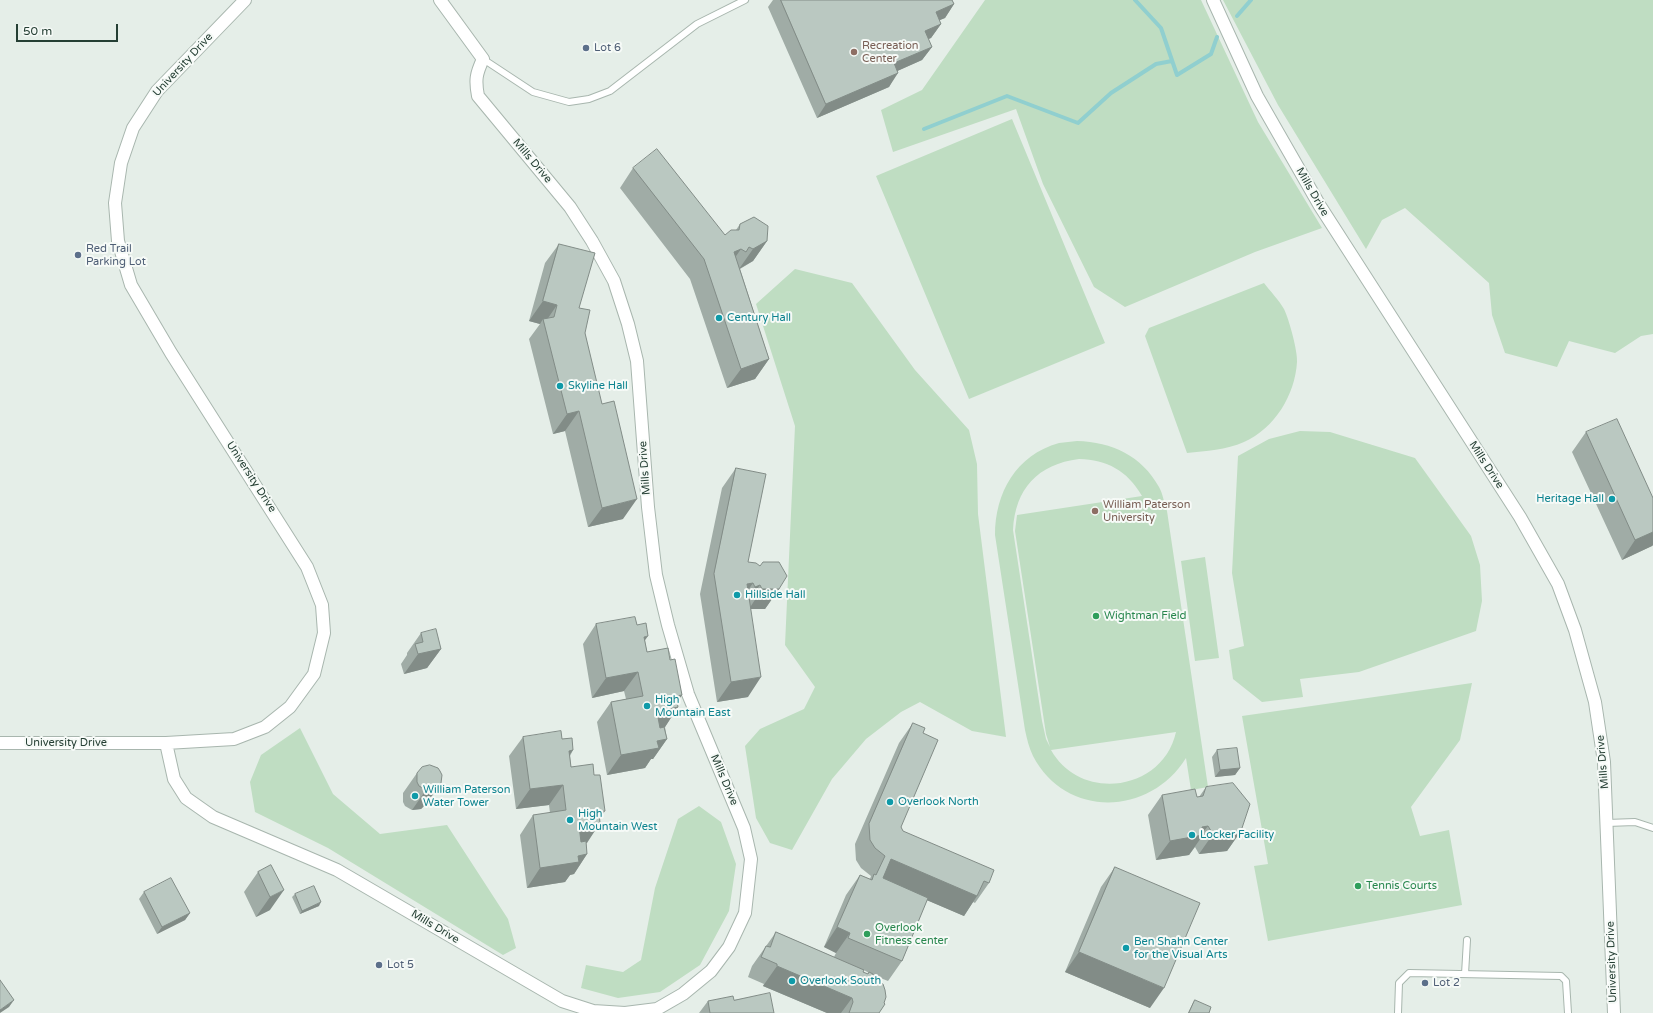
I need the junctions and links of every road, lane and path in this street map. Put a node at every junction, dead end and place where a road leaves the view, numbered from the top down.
1 (245, 0) edge
2 (440, 0) edge
3 (745, 0) edge
4 (1213, 0) edge
5 (483, 59) junction
6 (0, 743) edge
7 (166, 743) junction
8 (1607, 823) junction
9 (1653, 828) edge
10 (1611, 911) joint
11 (1467, 940) dead end
12 (1465, 974) junction
13 (664, 1009) edge
14 (1398, 1013) edge
15 (1568, 1013) edge
16 (1614, 1013) edge

1 - 7 street, University Drive
2 - 5 street
3 - 5 lane
4 - 8 street, Mills Drive
5 - 13 street, Mills Drive
6 - 7 street, University Drive
7 - 13 street, Mills Drive
8 - 9 lane
8 - 10 street, Mills Drive
10 - 16 street, University Drive
11 - 12 lane
12 - 14 lane
12 - 15 lane

